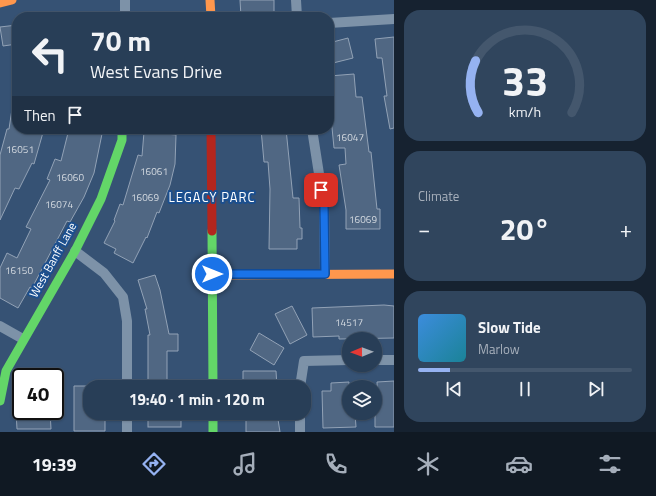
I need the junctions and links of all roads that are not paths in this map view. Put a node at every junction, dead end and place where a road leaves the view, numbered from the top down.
1 (12, 0) edge
2 (125, 0) edge
3 (210, 0) edge
4 (296, 0) edge
5 (0, 3) edge
6 (125, 12) edge
7 (210, 12) edge
8 (297, 12) edge
9 (394, 19) edge
10 (334, 24) edge
11 (122, 134) edge
12 (211, 134) edge
13 (313, 134) edge
14 (75, 251) junction
15 (212, 274) junction
16 (325, 274) junction
17 (394, 274) edge
18 (0, 326) edge
19 (23, 339) junction
20 (342, 360) edge
21 (382, 360) edge
22 (394, 360) edge
23 (127, 380) edge
24 (213, 380) edge
25 (301, 380) edge
26 (0, 401) edge
27 (127, 420) edge
28 (213, 420) edge
29 (300, 420) edge
30 (127, 432) edge
31 (213, 432) edge
32 (300, 432) edge

1 - 5 street
2 - 6 street
3 - 7 street
4 - 8 street
9 - 10 street
11 - 14 street, West Banff Lane
12 - 15 street
13 - 16 street
14 - 19 street, West Banff Lane
14 - 23 street
15 - 16 street
15 - 24 street
16 - 17 street
18 - 19 street
19 - 26 street, West Banff Lane
20 - 25 street
21 - 22 street
27 - 30 street
28 - 31 street
29 - 32 street

